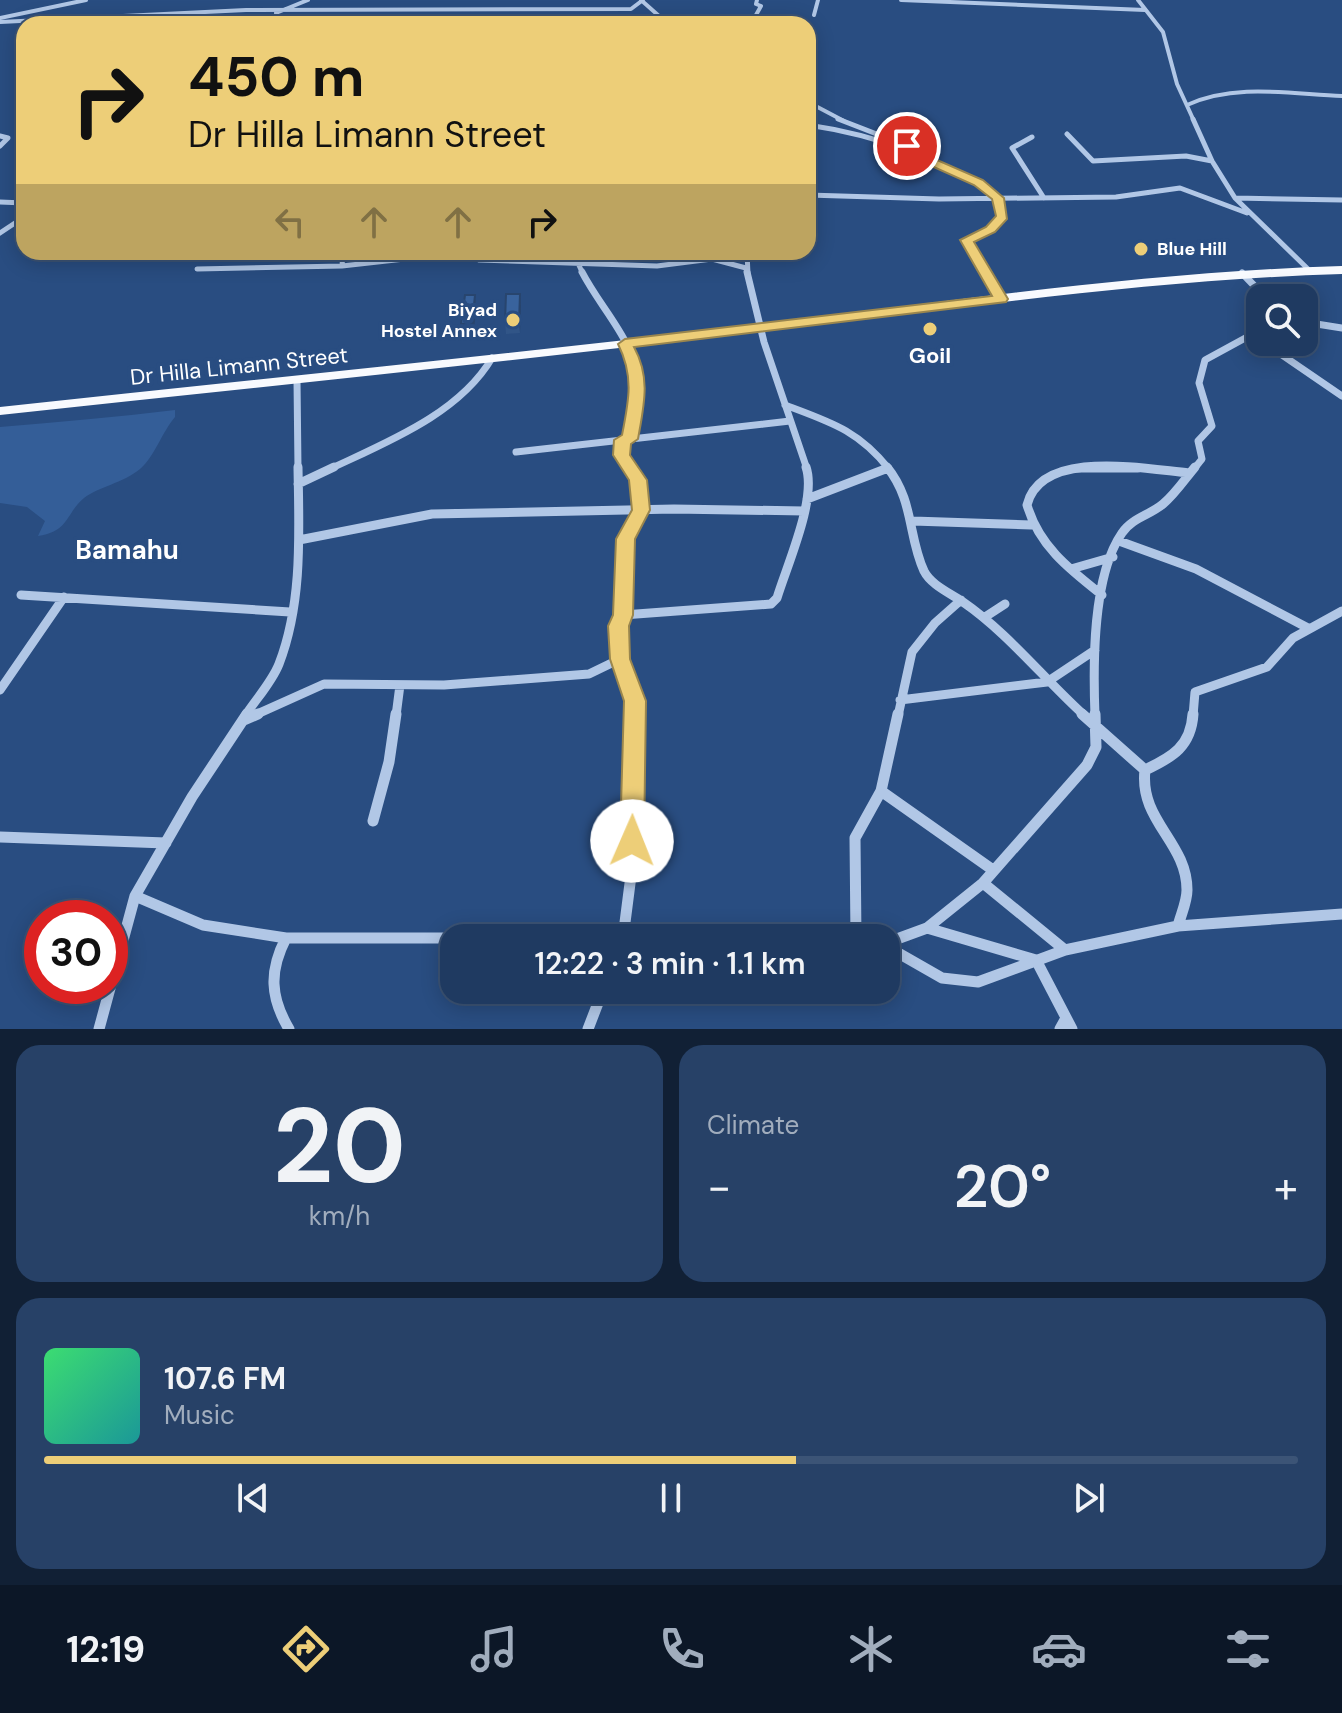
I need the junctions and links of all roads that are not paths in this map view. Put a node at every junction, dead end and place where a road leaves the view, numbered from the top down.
1 (86, 0) edge
2 (308, 0) edge
3 (757, 0) edge
4 (818, 0) edge
5 (901, 0) edge
6 (990, 0) edge
7 (1138, 0) edge
8 (642, 1) edge
9 (1001, 4) junction
10 (631, 9) junction
11 (648, 9) junction
12 (284, 10) junction
13 (1145, 10) junction
14 (814, 15) dead end
15 (17, 16) edge
16 (114, 16) edge
17 (275, 16) edge
18 (657, 16) edge
19 (755, 16) edge
20 (1342, 96) edge
21 (1187, 105) junction
22 (816, 107) edge
23 (816, 126) edge
24 (1067, 134) dead end
25 (0, 136) edge
26 (1032, 137) dead end
27 (0, 146) edge
28 (1212, 161) junction
29 (931, 162) junction
30 (816, 195) edge
31 (998, 198) junction
32 (1044, 198) junction
33 (1235, 198) junction
34 (1342, 200) edge
35 (1247, 213) junction
36 (342, 260) edge
37 (397, 260) edge
38 (479, 260) edge
39 (696, 260) edge
40 (731, 260) edge
41 (746, 260) edge
42 (577, 261) junction
43 (342, 266) junction
44 (746, 268) junction
45 (197, 269) dead end
46 (1309, 270) junction
47 (1342, 270) edge
48 (1242, 273) junction
49 (1253, 284) edge
50 (1001, 299) junction
51 (1318, 324) edge
52 (761, 327) junction
53 (1342, 328) edge
54 (1246, 343) edge
55 (625, 344) junction
56 (1286, 356) edge
57 (492, 358) junction
58 (297, 380) junction
59 (1342, 396) edge
60 (785, 405) junction
61 (0, 411) edge
62 (790, 421) junction
63 (626, 439) junction
64 (516, 452) dead end
65 (888, 468) junction
66 (1189, 473) junction
67 (298, 484) junction
68 (807, 499) junction
69 (641, 510) junction
70 (804, 511) junction
71 (913, 521) junction
72 (1031, 525) junction
73 (299, 540) junction
74 (1119, 541) junction
75 (1113, 557) junction
76 (1071, 569) junction
77 (21, 595) dead end
78 (1102, 595) junction
79 (64, 597) junction
80 (961, 600) junction
81 (1005, 604) dead end
82 (1342, 611) edge
83 (290, 612) junction
84 (623, 615) junction
85 (985, 617) junction
86 (1308, 628) junction
87 (1095, 650) junction
88 (620, 659) junction
89 (1047, 682) junction
90 (400, 685) junction
91 (0, 690) edge
92 (900, 700) junction
93 (244, 720) junction
94 (1095, 725) junction
95 (1145, 770) junction
96 (881, 791) junction
97 (373, 821) dead end
98 (0, 837) edge
99 (166, 843) junction
100 (993, 870) junction
101 (983, 883) junction
102 (135, 896) junction
103 (1342, 914) edge
104 (625, 924) edge
105 (856, 924) edge
106 (1178, 926) junction
107 (927, 928) junction
108 (286, 938) junction
109 (440, 938) edge
110 (900, 939) edge
111 (1065, 950) junction
112 (900, 952) edge
113 (1036, 960) junction
114 (598, 1004) edge
115 (1066, 1025) edge
116 (287, 1028) edge
117 (99, 1029) edge
118 (588, 1029) edge

1 - 15 street
2 - 12 street
3 - 19 street
4 - 14 street
5 - 9 street
6 - 9 street
7 - 13 street
8 - 10 street
8 - 11 street
9 - 13 street
10 - 11 street
10 - 12 street
11 - 18 street
12 - 16 street
12 - 17 street
13 - 21 street
20 - 21 street
21 - 28 street
22 - 29 street
23 - 29 street
24 - 28 street
25 - 27 street
26 - 32 street
28 - 33 street
29 - 31 street
30 - 31 street
31 - 32 street
31 - 50 street
32 - 35 street
33 - 34 street
33 - 35 street
35 - 46 street
36 - 43 street
37 - 43 street
38 - 42 street
39 - 42 street
40 - 44 street
41 - 44 street
42 - 55 street
43 - 45 street
44 - 52 street
46 - 47 highway, Dr Hilla Limann Street
46 - 48 highway, Dr Hilla Limann Street
48 - 49 street
48 - 50 highway, Dr Hilla Limann Street
50 - 52 highway, Dr Hilla Limann Street
51 - 53 street
52 - 55 highway, Dr Hilla Limann Street
52 - 60 street
54 - 66 street
55 - 57 highway, Dr Hilla Limann Street
55 - 63 street
56 - 59 street
57 - 58 highway, Dr Hilla Limann Street
57 - 67 street
58 - 61 highway, Dr Hilla Limann Street
58 - 67 street
60 - 62 street
60 - 65 street
62 - 63 street
62 - 68 street
63 - 64 street
63 - 69 street
65 - 68 street
65 - 71 street
66 - 72 street
66 - 74 street
67 - 73 street
68 - 70 street
69 - 70 street
69 - 73 street
69 - 84 street
70 - 84 street
71 - 72 street
71 - 80 street
72 - 76 street
73 - 83 street
74 - 75 street
74 - 86 street
75 - 76 street
75 - 78 street
76 - 78 street
77 - 79 street
78 - 87 street
79 - 83 street
79 - 91 street
80 - 85 street
80 - 92 street
81 - 85 street
82 - 86 street
83 - 93 street
84 - 88 street
85 - 89 street
86 - 95 street
87 - 89 street
87 - 94 street
88 - 90 street
88 - 104 street
89 - 92 street
89 - 94 street
90 - 93 street
90 - 97 street
92 - 96 street
93 - 99 street
94 - 95 street
94 - 100 street
95 - 106 street
96 - 100 street
96 - 105 street
98 - 99 street
99 - 102 street
100 - 101 street
101 - 107 street
101 - 111 street
102 - 108 street
102 - 117 street
103 - 106 street
106 - 111 street
107 - 110 street
107 - 113 street
108 - 109 street
108 - 116 street
111 - 113 street
112 - 113 street
113 - 115 street
114 - 118 street

